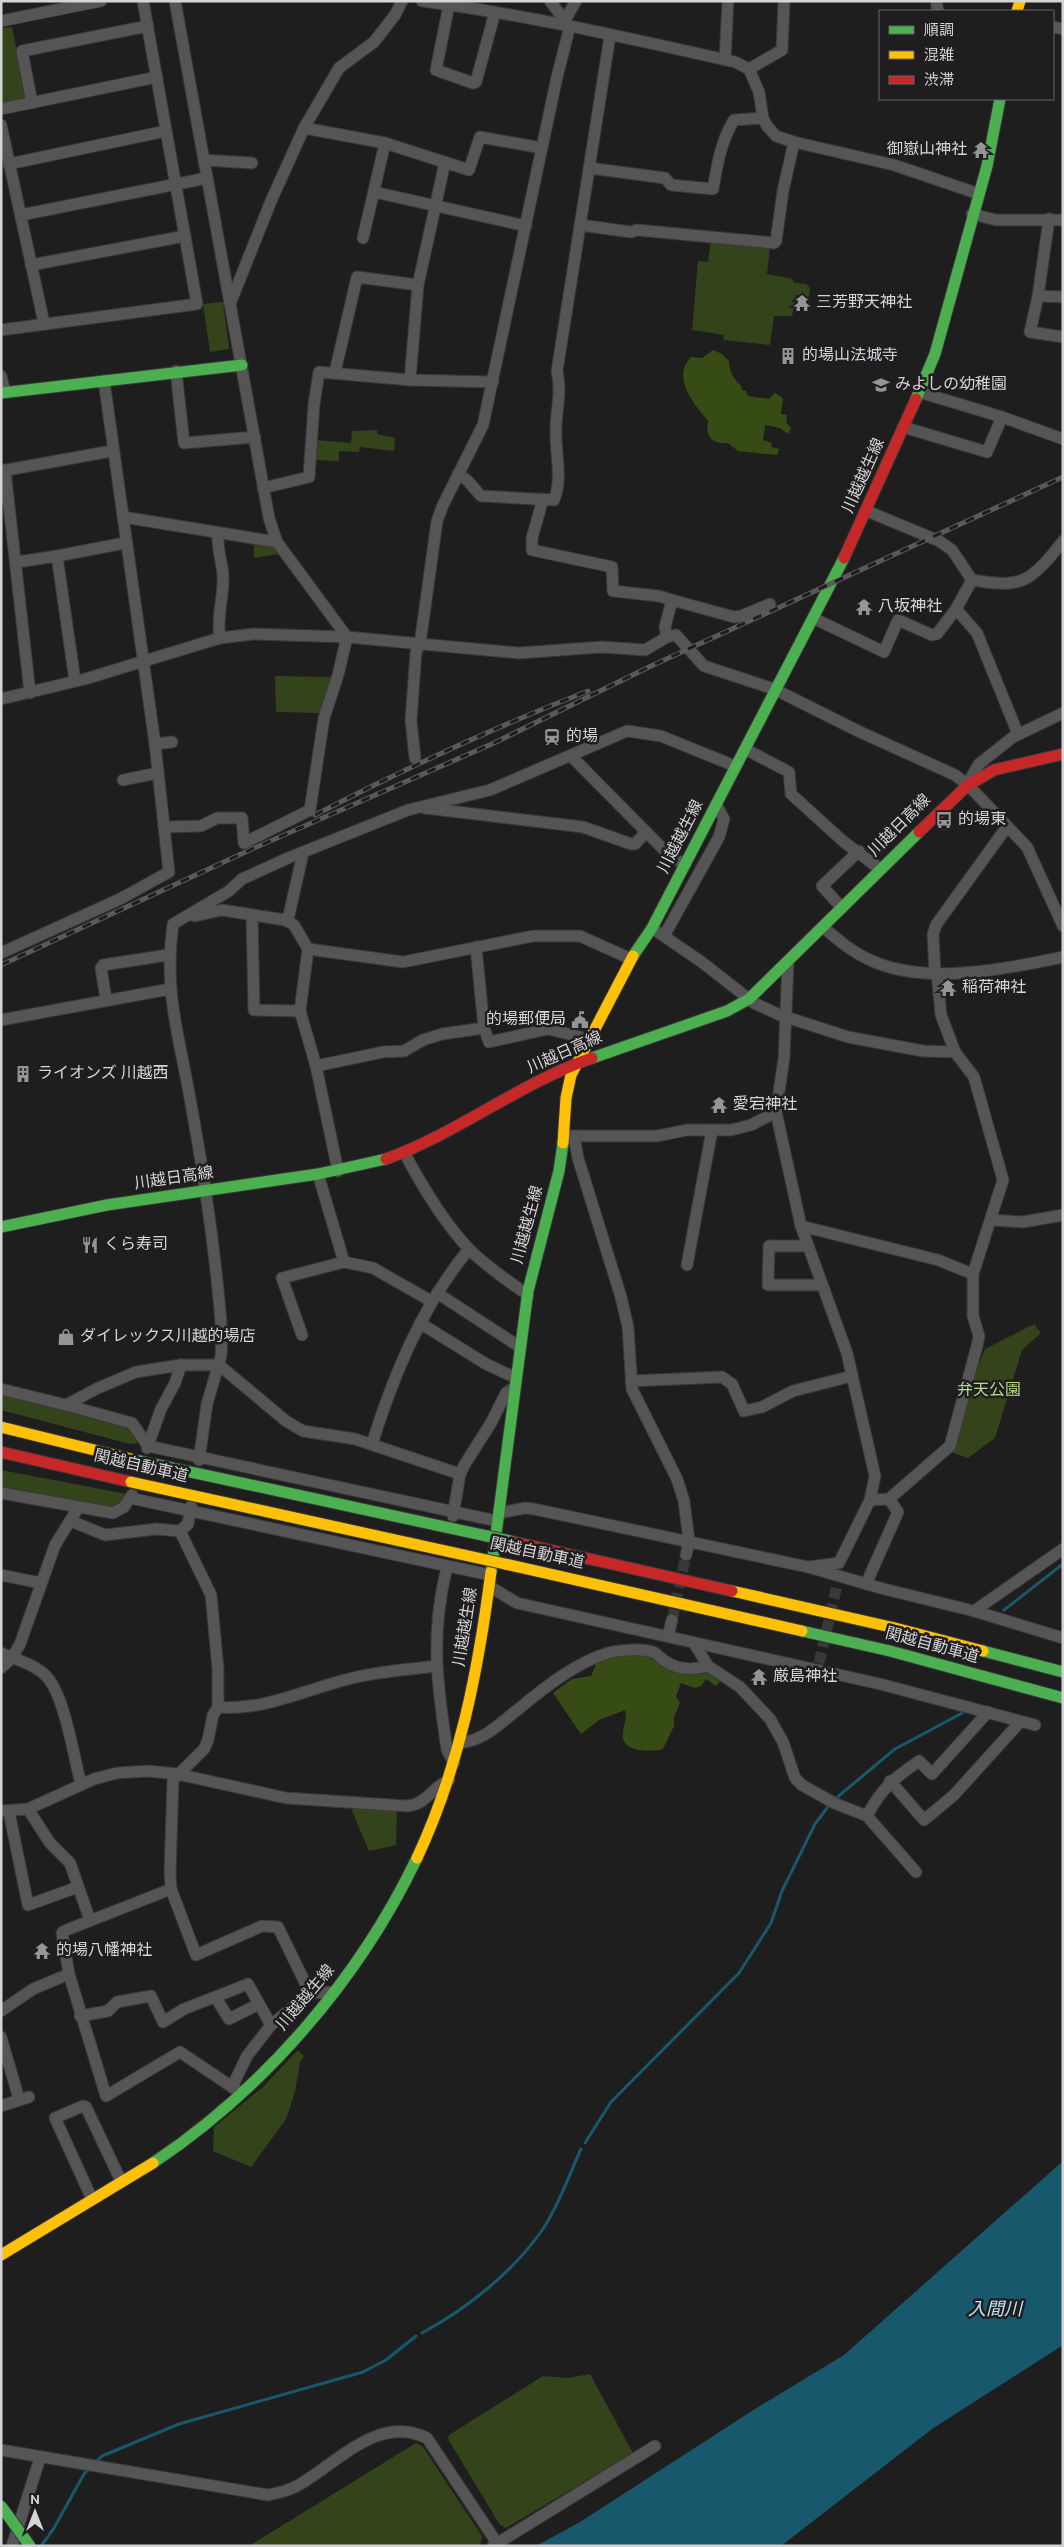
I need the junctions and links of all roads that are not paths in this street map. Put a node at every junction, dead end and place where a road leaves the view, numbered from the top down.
1 (101, 1) edge
2 (143, 1) edge
3 (175, 1) edge
4 (402, 1) edge
5 (422, 1) edge
6 (550, 1) edge
7 (576, 1) edge
8 (728, 1) edge
9 (784, 1) edge
10 (449, 5) junction
11 (495, 12) junction
12 (1, 21) edge
13 (568, 24) junction
14 (148, 26) junction
15 (610, 36) junction
16 (725, 60) junction
17 (749, 69) junction
18 (157, 76) junction
19 (1000, 100) edge
20 (32, 103) junction
21 (1, 110) edge
22 (763, 118) junction
23 (1, 125) edge
24 (304, 128) junction
25 (166, 131) junction
26 (794, 142) junction
27 (385, 143) junction
28 (542, 148) junction
29 (204, 160) junction
30 (444, 162) junction
31 (252, 163) dead end
32 (10, 164) junction
33 (589, 168) junction
34 (207, 178) junction
35 (176, 184) junction
36 (374, 192) junction
37 (979, 194) junction
38 (434, 206) junction
39 (972, 214) junction
40 (20, 215) junction
41 (1049, 219) junction
42 (1063, 220) edge
43 (580, 225) junction
44 (526, 226) junction
45 (185, 236) junction
46 (363, 238) dead end
47 (31, 265) junction
48 (418, 285) junction
49 (1038, 296) junction
50 (1063, 297) edge
51 (229, 306) junction
52 (44, 323) junction
53 (1, 330) edge
54 (1063, 337) edge
55 (242, 366) junction
56 (176, 372) junction
57 (335, 372) junction
58 (1, 376) edge
59 (410, 380) junction
60 (104, 381) junction
61 (494, 382) junction
62 (919, 392) junction
63 (3, 393) edge
64 (1002, 416) junction
65 (903, 427) junction
66 (255, 437) junction
67 (1063, 439) edge
68 (112, 451) junction
69 (3, 470) edge
70 (458, 474) junction
71 (263, 488) junction
72 (542, 499) junction
73 (867, 511) junction
74 (122, 517) junction
75 (218, 534) junction
76 (1063, 541) edge
77 (277, 542) junction
78 (125, 544) junction
79 (57, 556) junction
80 (17, 562) junction
81 (972, 580) junction
82 (672, 600) junction
83 (770, 604) dead end
84 (956, 609) junction
85 (813, 618) junction
86 (347, 637) junction
87 (667, 637) junction
88 (220, 638) junction
89 (420, 644) junction
90 (143, 661) junction
91 (74, 681) junction
92 (774, 689) junction
93 (30, 693) junction
94 (1, 699) edge
95 (1063, 713) edge
96 (1018, 734) junction
97 (172, 742) dead end
98 (155, 744) junction
99 (745, 749) junction
100 (1063, 754) edge
101 (571, 756) junction
102 (416, 758) dead end
103 (735, 766) junction
104 (158, 773) junction
105 (123, 780) dead end
106 (968, 785) junction
107 (716, 804) junction
108 (421, 807) junction
109 (164, 827) junction
110 (1006, 828) junction
111 (646, 832) junction
112 (859, 851) junction
113 (303, 853) junction
114 (685, 865) junction
115 (880, 869) junction
116 (842, 908) junction
117 (188, 915) junction
118 (252, 915) junction
119 (285, 920) junction
120 (1063, 926) edge
121 (823, 927) junction
122 (652, 928) junction
123 (664, 936) junction
124 (476, 947) junction
125 (308, 949) junction
126 (1, 953) edge
127 (168, 955) junction
128 (1063, 957) edge
129 (631, 959) junction
130 (788, 963) junction
131 (936, 973) junction
132 (170, 989) junction
133 (106, 999) junction
134 (749, 999) junction
135 (300, 1011) junction
136 (786, 1018) junction
137 (1, 1020) edge
138 (484, 1028) junction
139 (589, 1039) junction
140 (955, 1052) junction
141 (577, 1063) junction
142 (316, 1066) junction
143 (776, 1112) junction
144 (712, 1130) junction
145 (569, 1136) junction
146 (405, 1154) junction
147 (338, 1171) junction
148 (318, 1174) junction
149 (206, 1191) junction
150 (1063, 1215) edge
151 (992, 1220) junction
152 (800, 1226) junction
153 (1, 1227) edge
154 (808, 1246) junction
155 (470, 1250) junction
156 (344, 1262) junction
157 (686, 1265) dead end
158 (973, 1274) junction
159 (822, 1285) junction
160 (528, 1295) junction
161 (434, 1297) junction
162 (420, 1323) junction
163 (302, 1335) dead end
164 (520, 1347) junction
165 (181, 1365) junction
166 (219, 1365) junction
167 (852, 1376) junction
168 (631, 1381) junction
169 (515, 1383) junction
170 (1, 1389) edge
171 (66, 1405) junction
172 (1, 1427) edge
173 (372, 1444) junction
174 (147, 1447) junction
175 (1, 1452) edge
176 (199, 1458) junction
177 (1, 1462) edge
178 (460, 1474) junction
179 (131, 1482) junction
180 (1, 1492) edge
181 (889, 1499) junction
182 (870, 1500) junction
183 (78, 1508) junction
184 (191, 1509) junction
185 (453, 1515) junction
186 (498, 1517) junction
187 (72, 1521) junction
188 (180, 1531) junction
189 (689, 1541) junction
190 (1063, 1549) edge
191 (686, 1555) tunnel mouth
192 (444, 1565) junction
193 (808, 1567) junction
194 (1, 1575) edge
195 (490, 1580) junction
196 (41, 1583) junction
197 (866, 1584) junction
198 (974, 1610) junction
199 (672, 1620) tunnel mouth
200 (668, 1636) junction
201 (1063, 1638) edge
202 (694, 1643) junction
203 (6, 1655) edge
204 (436, 1666) junction
205 (708, 1666) junction
206 (1, 1668) edge
207 (1063, 1672) edge
208 (1058, 1696) edge
209 (218, 1707) junction
210 (988, 1712) junction
211 (1020, 1722) junction
212 (1036, 1725) dead end
213 (460, 1743) junction
214 (454, 1764) junction
215 (177, 1774) junction
216 (449, 1780) junction
217 (890, 1781) junction
218 (81, 1784) junction
219 (28, 1809) junction
220 (5, 1812) edge
221 (867, 1816) junction
222 (916, 1872) dead end
223 (78, 1887) junction
224 (172, 1889) junction
225 (90, 1920) junction
226 (69, 1974) junction
227 (334, 1992) junction
228 (310, 1993) junction
229 (216, 1998) junction
230 (259, 2004) junction
231 (1, 2011) edge
232 (80, 2016) junction
233 (271, 2025) junction
234 (1, 2037) edge
235 (236, 2090) junction
236 (1, 2106) edge
237 (122, 2181) junction
238 (92, 2199) junction
239 (1, 2255) edge
240 (655, 2446) dead end
241 (1, 2450) edge
242 (40, 2458) junction
243 (1, 2506) edge
244 (495, 2545) edge
245 (12, 2546) edge
246 (30, 2546) edge

1 - 12 street
2 - 14 street
3 - 29 street
4 - 24 street
5 - 10 street
6 - 13 street
7 - 13 street
8 - 16 street
9 - 17 street
10 - 11 street
10 - 11 street
11 - 13 street
13 - 15 street
13 - 28 street
14 - 18 street
14 - 20 street
15 - 16 street
15 - 33 street
16 - 17 street
17 - 22 street
18 - 20 street
18 - 25 street
19 - 37 main road, 川越越生線
20 - 21 street
22 - 26 street
22 - 33 street
23 - 32 street
24 - 27 street
24 - 51 street
25 - 32 street
25 - 35 street
26 - 37 street
26 - 43 street
27 - 30 street
27 - 36 street
28 - 30 street
28 - 44 street
29 - 31 street
29 - 34 street
30 - 38 street
32 - 40 street
33 - 43 street
34 - 35 street
34 - 51 street
35 - 40 street
35 - 45 street
36 - 38 street
36 - 46 street
37 - 39 main road, 川越越生線
38 - 44 street
38 - 48 street
39 - 41 street
39 - 62 main road, 川越越生線
40 - 47 street
41 - 42 street
41 - 49 street
43 - 72 street
44 - 61 street
45 - 47 street
45 - 52 street
47 - 52 street
48 - 57 street
48 - 59 street
49 - 50 street
49 - 54 street
51 - 55 street
52 - 53 street
55 - 56 main road
55 - 66 street
56 - 60 main road
56 - 66 street
57 - 59 street
57 - 71 street
58 - 63 street
59 - 61 street
60 - 63 main road
60 - 68 street
61 - 70 street
62 - 64 street
62 - 65 main road, 川越越生線
64 - 65 street
64 - 67 street
65 - 73 main road, 川越越生線
66 - 71 street
68 - 69 street
68 - 74 street
69 - 80 street
70 - 72 street
70 - 89 street
71 - 77 street
72 - 82 street
73 - 81 street
73 - 85 main road, 川越越生線
74 - 75 street
74 - 78 street
75 - 77 street
75 - 88 street
76 - 81 street
77 - 86 street
78 - 79 street
78 - 90 street
79 - 80 street
79 - 91 street
80 - 93 street
81 - 84 street
82 - 83 street
82 - 87 street
84 - 85 street
84 - 96 street
85 - 92 main road, 川越越生線
86 - 88 street
86 - 89 street
86 - 109 street
87 - 89 street
87 - 92 street
88 - 90 street
89 - 102 street
90 - 91 street
90 - 98 street
91 - 93 street
92 - 99 main road, 川越越生線
92 - 106 street
93 - 94 street
95 - 96 street
96 - 106 street
97 - 98 street
98 - 104 street
99 - 103 main road, 川越越生線
99 - 112 street
100 - 106 main road, 川越日高線
101 - 103 street
101 - 108 street
101 - 111 street
103 - 107 main road, 川越越生線
104 - 105 street
104 - 109 street
106 - 110 street
106 - 115 main road, 川越日高線
107 - 114 main road, 川越越生線
107 - 123 street
108 - 111 street
108 - 113 street
109 - 126 street
110 - 120 street
110 - 131 street
111 - 114 street
112 - 115 street
112 - 116 street
113 - 117 street
113 - 119 street
114 - 122 main road, 川越越生線
115 - 116 main road, 川越日高線
116 - 121 main road, 川越日高線
117 - 118 street
117 - 127 street
118 - 119 street
118 - 135 street
119 - 125 street
121 - 130 main road, 川越日高線
121 - 131 street
122 - 123 street
122 - 129 main road, 川越越生線
123 - 134 street
124 - 125 street
124 - 129 street
124 - 138 street
125 - 135 street
127 - 132 street
127 - 133 street
128 - 131 street
129 - 139 main road, 川越越生線
130 - 134 main road, 川越日高線
130 - 136 street
131 - 140 street
132 - 133 street
132 - 149 street
133 - 137 street
134 - 136 street
134 - 141 main road, 川越日高線
135 - 142 street
136 - 140 street
136 - 143 street
138 - 139 street
138 - 142 street
139 - 141 main road, 川越越生線
140 - 151 street
141 - 145 main road, 川越越生線
141 - 146 main road, 川越日高線
142 - 147 street
143 - 144 street
143 - 152 street
144 - 145 street
144 - 157 street
145 - 160 main road, 川越越生線
145 - 168 street
146 - 147 main road, 川越日高線
146 - 155 street
147 - 148 main road, 川越日高線
148 - 149 main road, 川越日高線
148 - 156 street
149 - 153 main road, 川越日高線
149 - 166 street
150 - 151 street
151 - 158 street
152 - 154 street
152 - 158 street
154 - 159 street
154 - 159 street
155 - 160 street
155 - 161 street
156 - 161 street
156 - 163 street
158 - 181 street
159 - 167 street
160 - 164 main road, 川越越生線
161 - 162 street
161 - 164 street
162 - 169 street
162 - 173 street
164 - 169 main road, 川越越生線
165 - 166 street
165 - 171 street
165 - 174 street
166 - 173 street
166 - 176 street
167 - 168 street
167 - 182 street
168 - 189 street
169 - 178 street
169 - 186 main road, 川越越生線
170 - 171 street
171 - 174 street
172 - 207 main road, 関越自動車道, bridge
173 - 178 street
174 - 176 street
175 - 179 main road, 関越自動車道
176 - 185 street
177 - 179 main road
178 - 185 street
179 - 208 main road, 関越自動車道, bridge
180 - 183 street
181 - 182 street
181 - 197 street
182 - 193 street
183 - 184 street
183 - 187 street
184 - 188 street
184 - 192 street
185 - 186 street
186 - 189 street
186 - 195 main road, 川越越生線
187 - 188 street
187 - 196 street
188 - 209 street
189 - 191 street
189 - 193 street
190 - 198 street
192 - 195 street
192 - 204 street
193 - 197 street
194 - 196 street
195 - 200 street
195 - 213 main road, 川越越生線
196 - 203 street
197 - 198 street
198 - 201 street
199 - 200 street
200 - 202 street
202 - 205 street
202 - 210 street
203 - 206 street
203 - 218 street
204 - 209 street
204 - 214 street
205 - 213 street
205 - 221 street
209 - 215 street
210 - 211 street
210 - 217 street
211 - 212 street
211 - 217 street
213 - 214 main road, 川越越生線
214 - 216 main road, 川越越生線
215 - 216 street
215 - 218 street
215 - 224 street
216 - 227 main road, 川越越生線
217 - 221 street
218 - 219 street
219 - 220 street
219 - 223 street
220 - 223 street
221 - 222 street
223 - 225 street
224 - 225 street
224 - 228 street
225 - 226 street
226 - 231 street
226 - 232 street
227 - 228 street
227 - 235 main road, 川越越生線
228 - 233 street
229 - 230 street
229 - 230 street
229 - 232 street
230 - 233 street
232 - 235 street
233 - 235 street
234 - 236 street
235 - 237 main road, 川越越生線
237 - 238 main road, 川越越生線
237 - 238 street
238 - 239 main road, 川越越生線
240 - 244 street
241 - 242 street
242 - 244 street
242 - 245 street
243 - 246 main road, bridge

